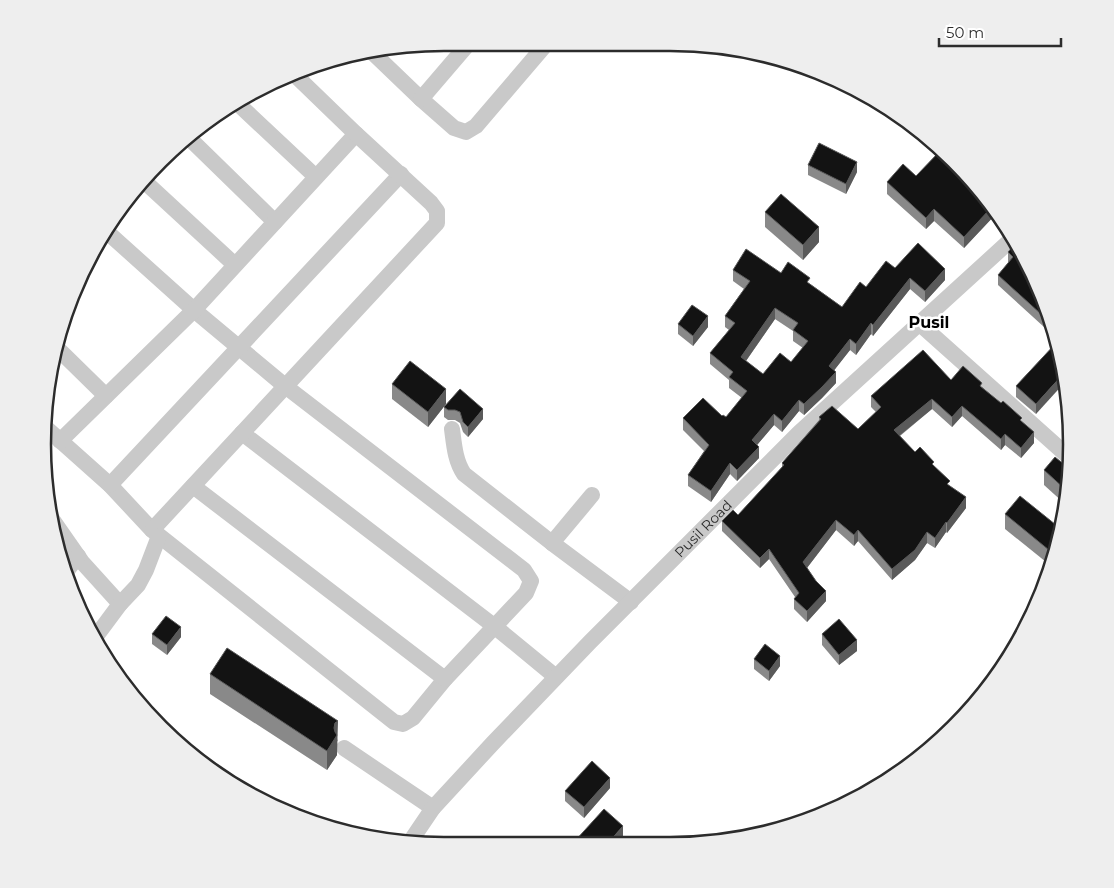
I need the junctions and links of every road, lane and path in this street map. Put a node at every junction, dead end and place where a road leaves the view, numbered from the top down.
1 (462, 51) edge
2 (540, 51) edge
3 (382, 57) edge
4 (299, 79) edge
5 (421, 99) junction
6 (242, 108) edge
7 (356, 134) junction
8 (193, 142) edge
9 (400, 174) junction
10 (316, 177) junction
11 (149, 185) edge
12 (275, 222) junction
13 (111, 236) edge
14 (1008, 244) edge
15 (235, 265) junction
16 (194, 310) junction
17 (920, 324) junction
18 (239, 347) junction
19 (62, 353) edge
20 (285, 386) junction
21 (106, 396) junction
22 (452, 429) dead end
23 (242, 432) junction
24 (51, 434) edge
25 (60, 442) junction
26 (1063, 451) edge
27 (110, 485) junction
28 (193, 486) junction
29 (592, 495) dead end
30 (62, 533) edge
31 (156, 533) junction
32 (552, 543) junction
33 (78, 556) junction
34 (71, 566) edge
35 (631, 602) junction
36 (120, 604) junction
37 (494, 626) junction
38 (99, 632) edge
39 (556, 677) junction
40 (445, 679) junction
41 (344, 748) dead end
42 (433, 808) junction
43 (414, 836) edge

1 - 5 street
2 - 5 street
3 - 5 street
4 - 7 street
6 - 10 street
7 - 9 street
7 - 10 street
8 - 12 street
9 - 18 street
9 - 20 street
10 - 12 street
11 - 15 street
12 - 15 street
13 - 16 street
14 - 17 street, Pusil Road
15 - 16 street
16 - 18 street
16 - 21 street
17 - 26 street
17 - 35 street, Pusil Road
18 - 20 street
18 - 27 street
19 - 21 street
20 - 23 street
20 - 37 street
21 - 25 street
22 - 32 street
23 - 28 street
23 - 37 street
24 - 25 street
25 - 27 street
27 - 31 street
28 - 31 street
28 - 40 street
29 - 32 street
30 - 33 street
31 - 36 street
31 - 40 street
32 - 35 street
33 - 34 street
33 - 36 street
35 - 39 street, Pusil Road
36 - 38 street
37 - 39 street
37 - 40 street
39 - 42 street, Pusil Road
41 - 42 street
42 - 43 street, Pusil Road

